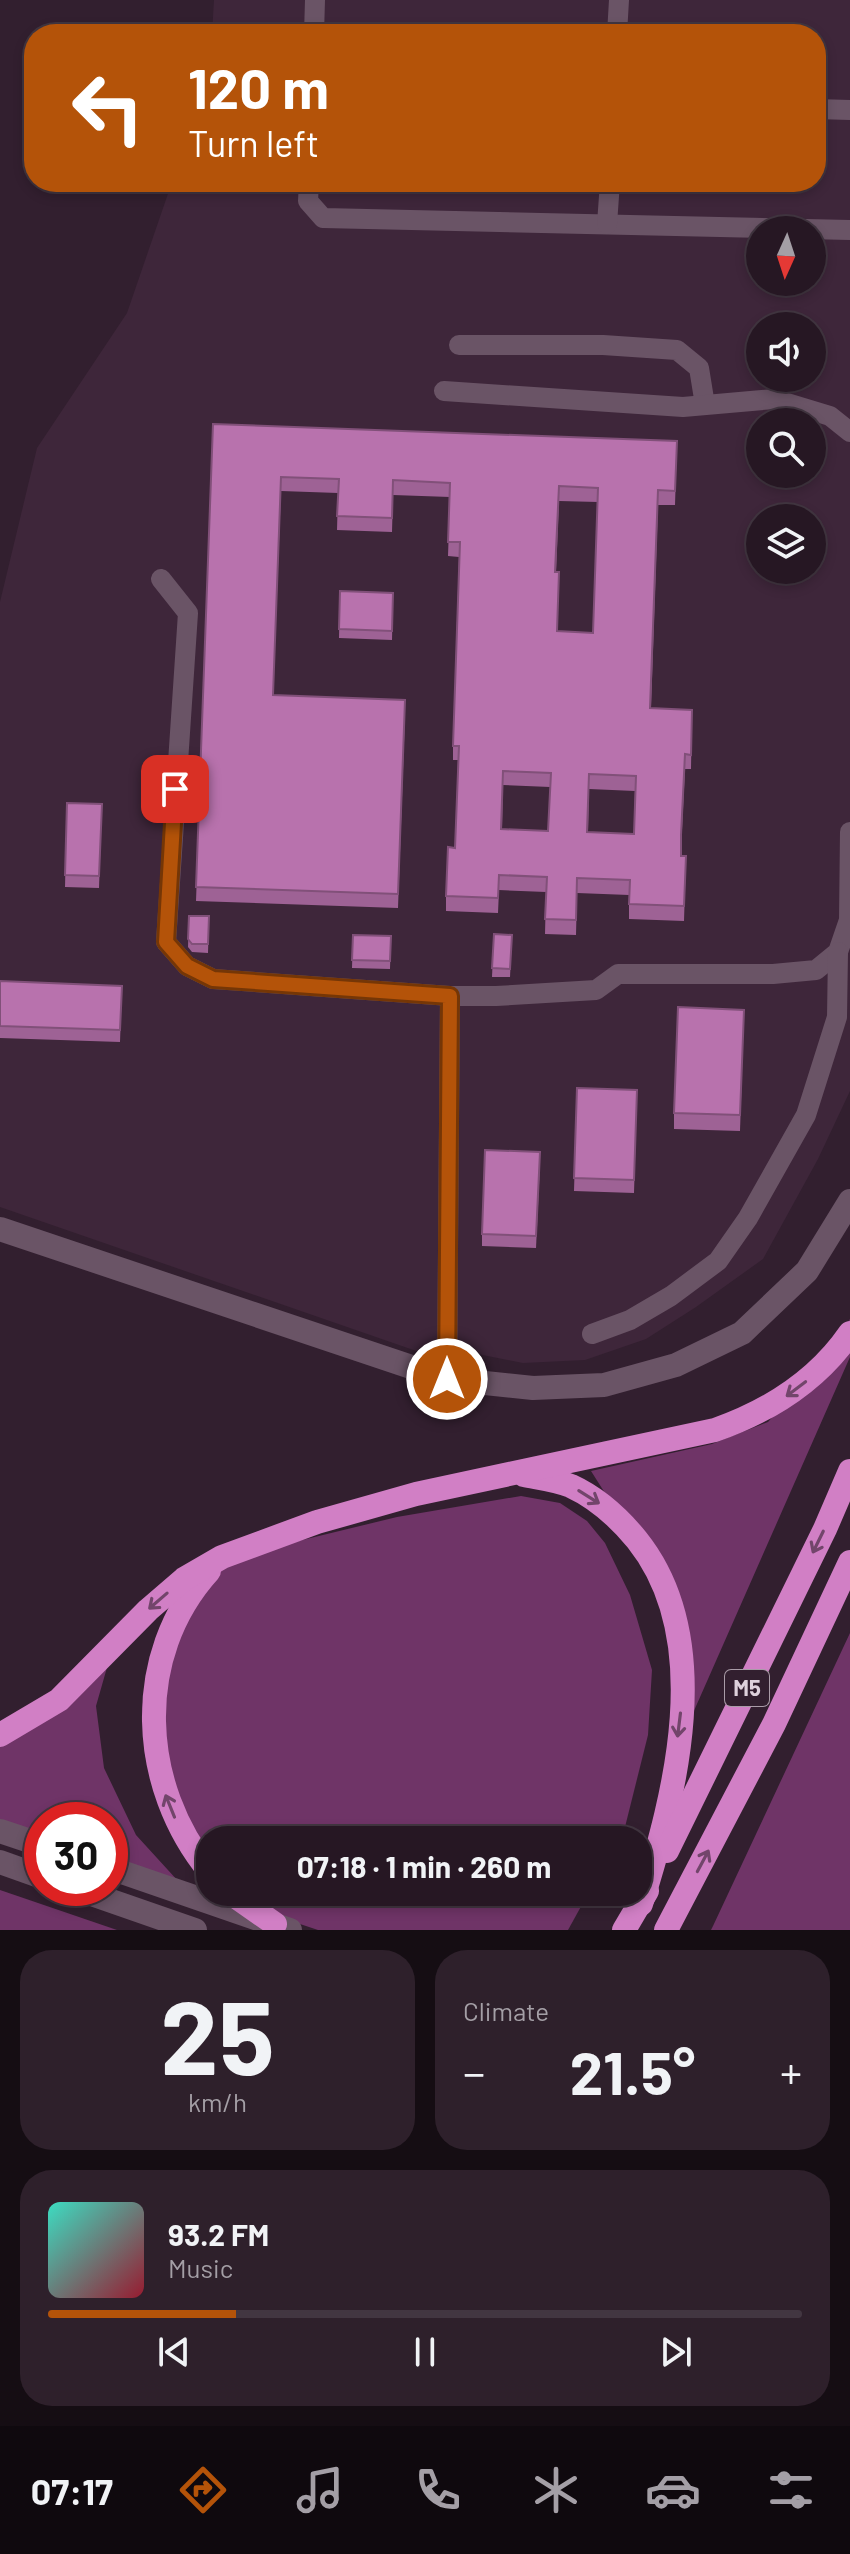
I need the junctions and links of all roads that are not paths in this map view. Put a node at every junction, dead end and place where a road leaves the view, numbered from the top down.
1 (315, 0) edge
2 (619, 0) edge
3 (314, 24) edge
4 (618, 24) edge
5 (826, 109) edge
6 (850, 110) edge
7 (308, 192) edge
8 (609, 192) edge
9 (607, 224) junction
10 (850, 230) edge
11 (459, 345) dead end
12 (444, 391) dead end
13 (705, 405) junction
14 (850, 432) edge
15 (161, 579) dead end
16 (850, 832) edge
17 (838, 952) junction
18 (450, 996) junction
19 (850, 1201) edge
20 (0, 1229) edge
21 (850, 1333) edge
22 (592, 1334) dead end
23 (447, 1379) junction
24 (850, 1471) edge
25 (516, 1473) junction
26 (222, 1557) junction
27 (850, 1562) edge
28 (0, 1735) edge
29 (0, 1831) edge
30 (24, 1839) edge
31 (196, 1852) edge
32 (0, 1862) edge
33 (652, 1865) edge
34 (24, 1871) edge
35 (128, 1874) edge
36 (652, 1882) edge
37 (126, 1906) edge
38 (250, 1906) edge
39 (640, 1906) edge
40 (282, 1927) edge
41 (195, 1930) edge
42 (624, 1930) edge
43 (666, 1930) edge

1 - 3 street
2 - 4 street
5 - 6 street
7 - 9 street
8 - 9 street
9 - 10 street
11 - 13 street
12 - 13 street
13 - 14 street
15 - 18 street
16 - 17 street
17 - 18 street
17 - 22 street
18 - 23 street
19 - 23 street
20 - 23 street
21 -> 25 highway
24 -> 36 highway, M5
25 - 26 highway
25 -> 33 highway
26 -> 28 highway
31 -> 26 highway
43 -> 27 highway, M5
29 - 30 street
32 - 34 street
35 - 40 street
37 - 41 street
38 - 40 highway
39 - 42 highway, M5

